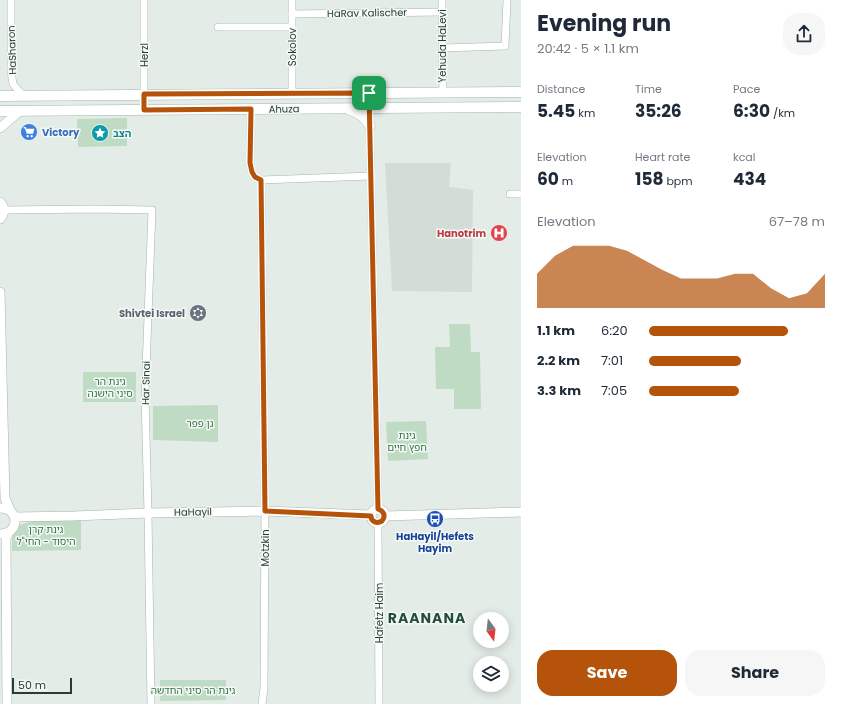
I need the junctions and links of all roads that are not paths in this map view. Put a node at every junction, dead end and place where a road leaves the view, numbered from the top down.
1 (11, 0) edge
2 (144, 0) edge
3 (292, 0) edge
4 (442, 0) edge
5 (507, 0) edge
6 (442, 12) junction
7 (292, 14) junction
8 (218, 27) dead end
9 (292, 27) junction
10 (442, 48) junction
11 (443, 92) junction
12 (521, 92) edge
13 (292, 93) junction
14 (369, 93) junction
15 (144, 94) junction
16 (0, 96) edge
17 (24, 96) junction
18 (521, 107) edge
19 (342, 108) junction
20 (370, 108) junction
21 (251, 109) junction
22 (144, 110) junction
23 (0, 111) edge
24 (20, 111) junction
25 (370, 126) junction
26 (0, 128) edge
27 (371, 176) junction
28 (261, 180) junction
29 (510, 194) dead end
30 (521, 194) edge
31 (2, 206) edge
32 (0, 219) edge
33 (0, 292) edge
34 (1, 350) edge
35 (0, 508) edge
36 (265, 511) junction
37 (375, 512) junction
38 (521, 512) edge
39 (148, 513) junction
40 (12, 514) junction
41 (381, 520) junction
42 (4, 533) edge
43 (7, 704) edge
44 (151, 704) edge
45 (262, 704) edge
46 (379, 704) edge

1 - 17 street, HaSharon
2 - 15 street, Herzl
3 - 7 street, Sokolov
4 - 6 street, Yehuda HaLevi
5 - 10 street
6 - 7 street, HaRav Kalischer
6 - 10 street, Yehuda HaLevi
7 - 9 street, Sokolov
8 - 9 street
9 - 13 street, Sokolov
10 - 11 street, Yehuda HaLevi
11 - 12 main road, Ahuza
11 - 14 main road, Ahuza
13 - 14 main road, Ahuza
13 - 15 main road, Ahuza
14 - 20 street
15 - 17 main road, Ahuza
15 - 22 street, Herzl
16 - 17 main road, Ahuza
18 - 20 main road, Ahuza
19 - 20 main road, Ahuza
19 - 21 main road, Ahuza
19 - 25 main road
20 - 25 street
21 - 22 main road, Ahuza
21 - 28 street
22 - 24 main road, Ahuza
23 - 24 main road, Ahuza
24 - 26 street
25 - 27 street
27 - 28 street
27 - 37 street
28 - 36 street, Motzkin
29 - 30 street
31 - 32 street
31 - 39 street, Har Sinai
33 - 34 street
34 - 40 street
35 - 40 street, HaHayil
36 - 37 street, HaHayil
36 - 39 street, HaHayil
36 - 45 street, Motzkin
37 - 41 street
38 - 41 street
39 - 40 street, HaHayil
39 - 44 street, Har Sinai
40 - 42 street
41 - 46 street, Hafetz Haim
42 - 43 street

